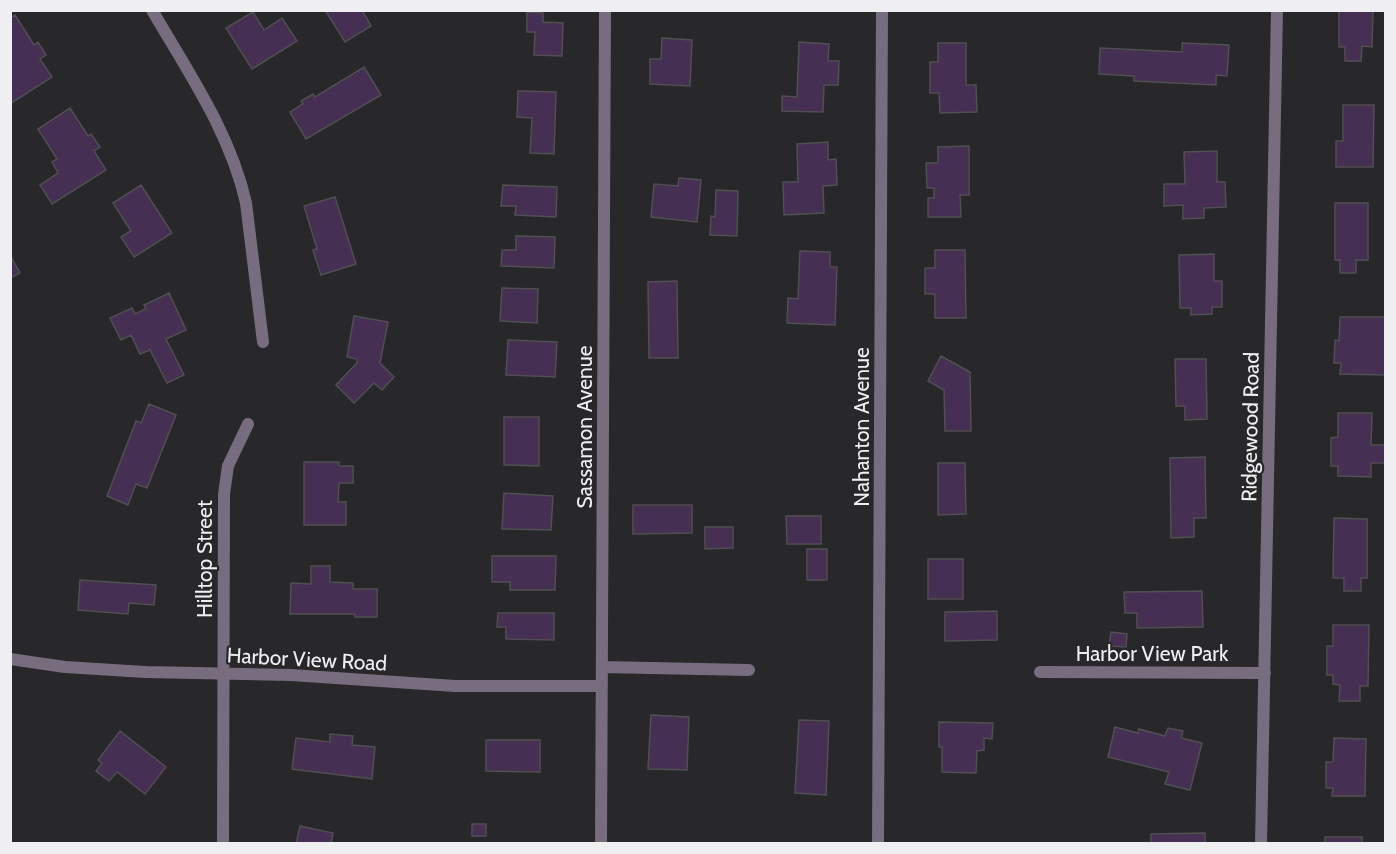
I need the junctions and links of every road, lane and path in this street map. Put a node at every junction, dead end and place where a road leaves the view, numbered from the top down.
1 (152, 10) edge
2 (605, 10) edge
3 (882, 10) edge
4 (1277, 10) edge
5 (263, 342) dead end
6 (248, 424) dead end
7 (10, 659) edge
8 (602, 667) junction
9 (749, 670) dead end
10 (1040, 672) dead end
11 (1264, 673) junction
12 (223, 674) junction
13 (602, 686) junction
14 (223, 843) edge
15 (601, 843) edge
16 (878, 843) edge
17 (1261, 843) edge

1 - 5 street
2 - 8 street, Sassamon Avenue
3 - 16 street, Nahanton Avenue
4 - 11 street, Ridgewood Road
6 - 12 street, Hilltop Street
7 - 12 street, Harbor View Road
8 - 9 street
8 - 13 street, Sassamon Avenue
10 - 11 street, Harbor View Park
11 - 17 street, Ridgewood Road
12 - 13 street, Harbor View Road
12 - 14 street, Hilltop Street
13 - 15 street, Sassamon Avenue

